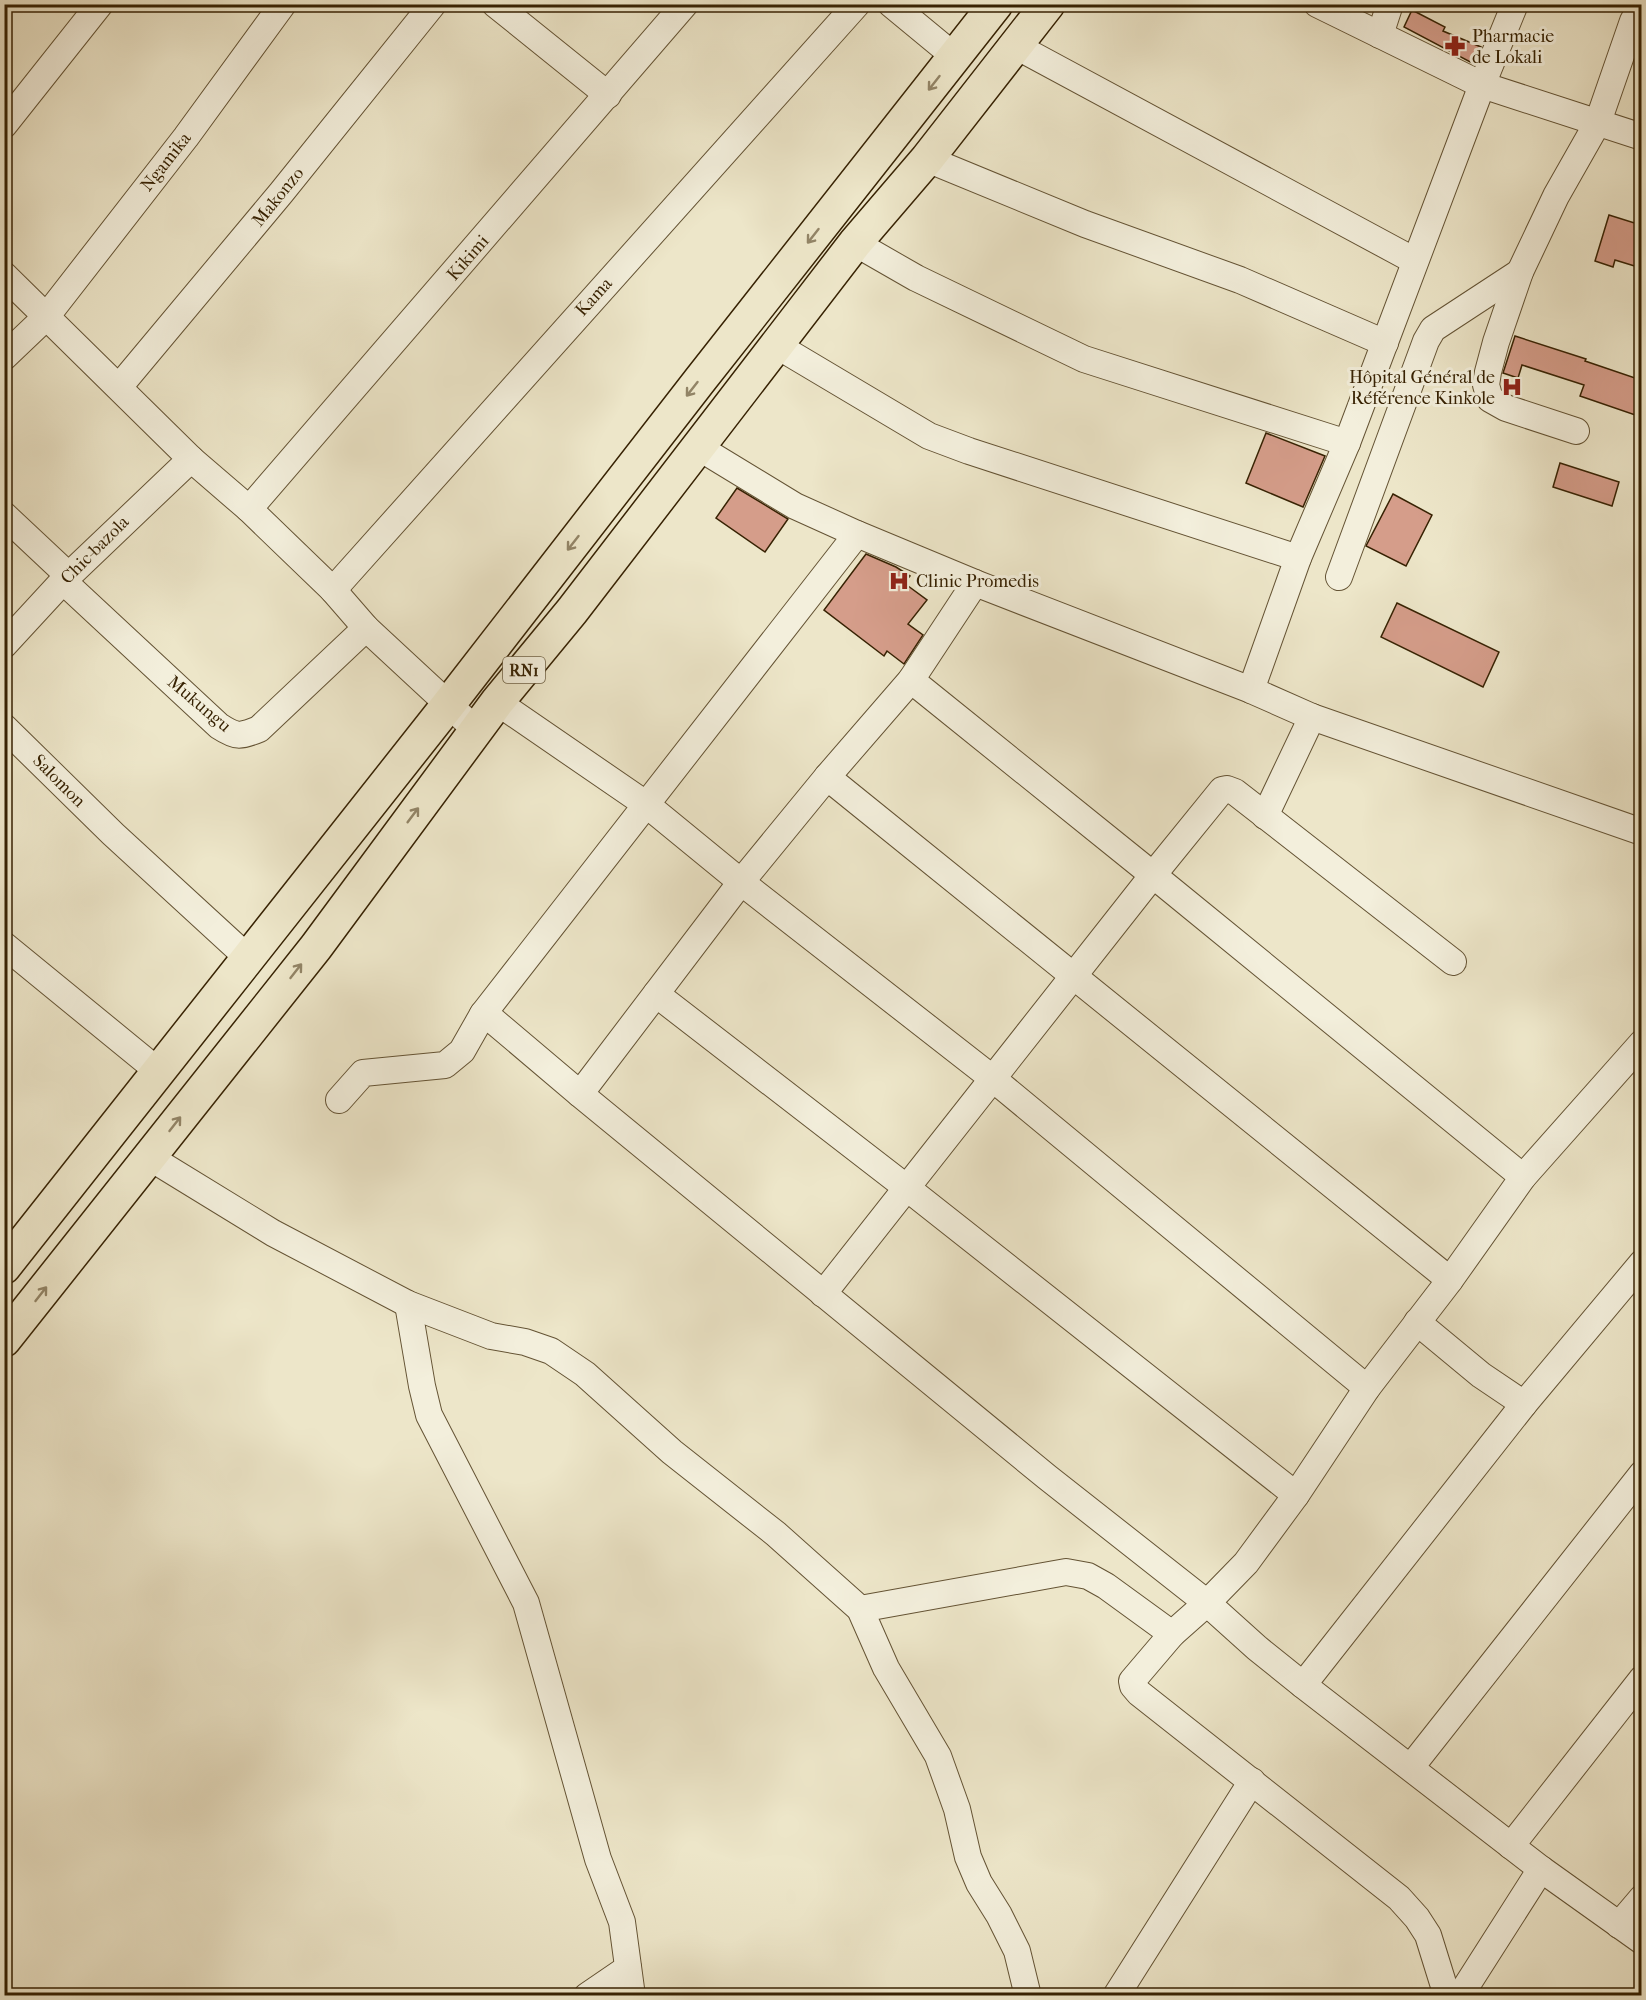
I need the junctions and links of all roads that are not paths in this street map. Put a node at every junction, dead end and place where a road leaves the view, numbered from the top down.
1 (100, 4) edge
2 (283, 4) edge
3 (433, 4) edge
4 (495, 4) edge
5 (685, 4) edge
6 (857, 4) edge
7 (891, 4) edge
8 (996, 4) edge
9 (1048, 4) edge
10 (1317, 4) edge
11 (1390, 4) edge
12 (1515, 4) edge
13 (1641, 5) edge
14 (1380, 34) junction
15 (1016, 46) junction
16 (954, 56) junction
17 (1482, 85) junction
18 (608, 95) junction
19 (1598, 122) junction
20 (4, 125) edge
21 (1641, 137) edge
22 (927, 159) junction
23 (855, 243) junction
24 (1414, 261) junction
25 (1520, 272) junction
26 (4, 275) edge
27 (46, 317) junction
28 (1385, 343) junction
29 (776, 345) junction
30 (4, 357) edge
31 (119, 387) junction
32 (1576, 431) dead end
33 (1347, 443) junction
34 (698, 447) junction
35 (191, 459) junction
36 (249, 509) junction
37 (4, 515) edge
38 (857, 534) junction
39 (1298, 558) junction
40 (1339, 578) dead end
41 (66, 579) junction
42 (975, 583) junction
43 (333, 590) junction
44 (366, 628) junction
45 (4, 645) edge
46 (910, 680) junction
47 (1251, 690) junction
48 (497, 702) junction
49 (448, 705) junction
50 (1312, 717) junction
51 (4, 727) edge
52 (476, 730) junction
53 (826, 777) junction
54 (647, 805) junction
55 (1265, 816) junction
56 (1641, 832) edge
57 (1153, 874) junction
58 (741, 882) junction
59 (4, 945) edge
60 (248, 958) junction
61 (1453, 962) dead end
62 (1074, 975) junction
63 (656, 994) junction
64 (483, 1014) junction
65 (1641, 1043) edge
66 (158, 1071) junction
67 (992, 1078) junction
68 (580, 1094) junction
69 (339, 1100) dead end
70 (149, 1157) junction
71 (1523, 1178) junction
72 (907, 1188) junction
73 (1641, 1263) edge
74 (4, 1267) edge
75 (1450, 1280) junction
76 (823, 1294) junction
77 (408, 1304) junction
78 (1417, 1322) junction
79 (4, 1340) edge
80 (1367, 1388) junction
81 (1524, 1404) junction
82 (1641, 1474) edge
83 (1296, 1495) junction
84 (1208, 1603) junction
85 (860, 1609) junction
86 (1172, 1634) junction
87 (1641, 1679) edge
88 (1303, 1685) junction
89 (1411, 1767) junction
90 (1252, 1781) junction
91 (1511, 1846) junction
92 (1541, 1869) junction
93 (1641, 1898) edge
94 (1620, 1925) junction
95 (1641, 1941) edge
96 (628, 1968) junction
97 (587, 1995) edge
98 (632, 1995) edge
99 (1028, 1995) edge
100 (1116, 1995) edge
101 (1447, 1995) edge
102 (1460, 1995) edge

1 - 20 street
2 - 27 street, Ngamika
3 - 31 street, Makonzo
4 - 18 street
5 - 18 street, Kikimi
6 - 43 street, Kama
7 - 16 street
8 - 16 highway, RN1
9 - 15 highway, RN1
10 - 14 street
11 - 14 street
12 - 17 street
13 - 19 street
14 - 17 street
15 - 22 highway, RN1
15 - 24 street
16 -> 49 highway, RN1
17 - 19 street
17 - 24 street
18 - 36 street, Kikimi
19 - 21 street
19 - 25 street
22 - 23 highway, RN1
22 - 28 street
23 - 29 highway, RN1
23 - 33 street
24 - 28 street
25 - 32 street
25 - 40 street
26 - 27 street
27 - 30 street, Ngamika
27 - 31 street
28 - 33 street
29 - 34 highway, RN1
29 - 39 street
31 - 35 street
33 - 39 street
34 - 38 street
34 - 48 highway, RN1
35 - 36 street
35 - 41 street, Chic-bazola
36 - 43 street
37 - 41 street, Mukungu
38 - 42 street
38 - 54 street
39 - 47 street
41 - 44 street, Mukungu
41 - 45 street, Chic-bazola
42 - 46 street
42 - 47 street
43 - 44 street
44 - 49 street
46 - 53 street
46 - 57 street
47 - 50 street
48 - 52 highway, RN1
48 - 54 street
49 - 52 street
49 - 60 highway, RN1
50 - 55 street
50 - 56 street
51 - 60 street, Salomon
70 -> 52 highway, RN1
53 - 58 street
53 - 62 street
54 - 58 street
54 - 64 street
55 - 57 street
55 - 61 street
57 - 62 street
57 - 71 street
58 - 63 street
58 - 67 street
59 - 66 street
60 - 66 highway, RN1
62 - 67 street
62 - 75 street
63 - 68 street
63 - 72 street
64 - 68 street
64 - 69 street
65 - 71 street
66 - 74 highway, RN1
67 - 72 street
67 - 80 street
68 - 76 street
70 - 77 street
79 -> 70 highway, RN1
71 - 75 street
72 - 76 street
72 - 83 street
73 - 81 street
75 - 78 street
76 - 84 street
77 - 85 street
77 - 96 street
78 - 80 street
78 - 81 street
80 - 83 street
81 - 88 street
82 - 89 street
83 - 84 street
84 - 86 street
84 - 88 street
85 - 86 street
85 - 99 street
86 - 90 street
87 - 91 street
88 - 89 street
89 - 91 street
90 - 100 street
90 - 101 street
91 - 92 street
92 - 94 street
92 - 102 street
93 - 94 street
94 - 95 street
96 - 97 street
96 - 98 street

